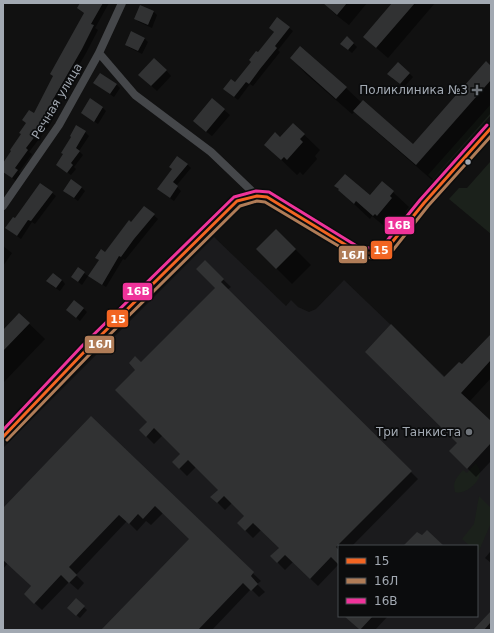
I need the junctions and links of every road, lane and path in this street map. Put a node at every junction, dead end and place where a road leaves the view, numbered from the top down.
1 (122, 3) edge
2 (99, 53) junction
3 (491, 128) edge
4 (257, 196) junction
5 (3, 206) edge
6 (3, 437) edge

1 - 2 street, Речная улица
2 - 4 street
2 - 5 street, Речная улица
3 - 4 street
4 - 6 street

